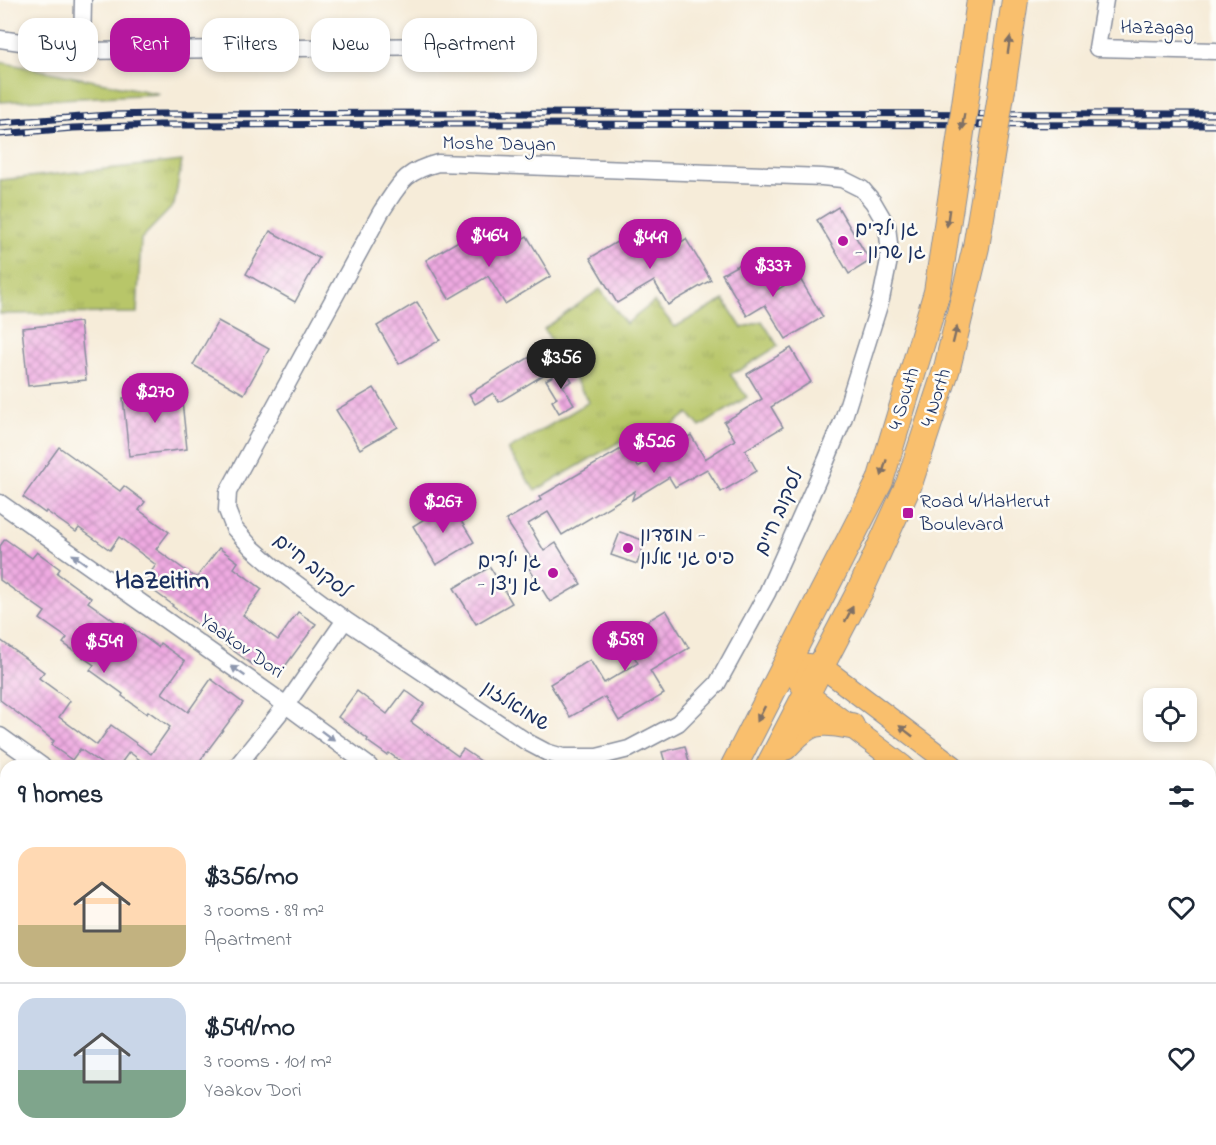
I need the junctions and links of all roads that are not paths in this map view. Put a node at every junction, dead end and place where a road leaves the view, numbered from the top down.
1 (82, 0) edge
2 (981, 0) edge
3 (1015, 0) edge
4 (1105, 0) edge
5 (82, 18) edge
6 (0, 39) edge
7 (18, 42) edge
8 (402, 46) edge
9 (98, 51) edge
10 (1216, 51) edge
11 (881, 299) joint
12 (0, 503) edge
13 (251, 547) joint
14 (345, 620) junction
15 (788, 662) junction
16 (821, 666) junction
17 (806, 693) junction
18 (286, 705) junction
19 (678, 723) joint
20 (851, 726) junction
21 (0, 736) edge
22 (34, 760) edge
23 (242, 760) edge
24 (361, 760) edge
25 (737, 760) edge
26 (772, 760) edge
27 (774, 760) edge
28 (895, 760) edge
29 (944, 760) edge

1 - 5 street
2 -> 15 highway, 4 South, bridge
16 -> 3 highway, 4 North, bridge
4 - 10 street, HaZagag
6 - 7 street
8 - 9 street
11 - 13 street, Moshe Dayan
11 - 19 street, לסקוב חיים
18 -> 12 street, Yaakov Dori
13 - 14 street, לסקוב חיים
14 - 18 street
14 - 19 street, שמואלזון
15 - 16 main road
15 - 17 main road
15 -> 25 highway, 4 South
16 - 17 highway, 4 North
29 -> 16 main road
17 - 20 main road
17 - 26 highway, 4 North
18 - 23 street
18 -> 24 street, Yaakov Dori
20 - 27 highway
20 - 28 main road
21 - 22 street

